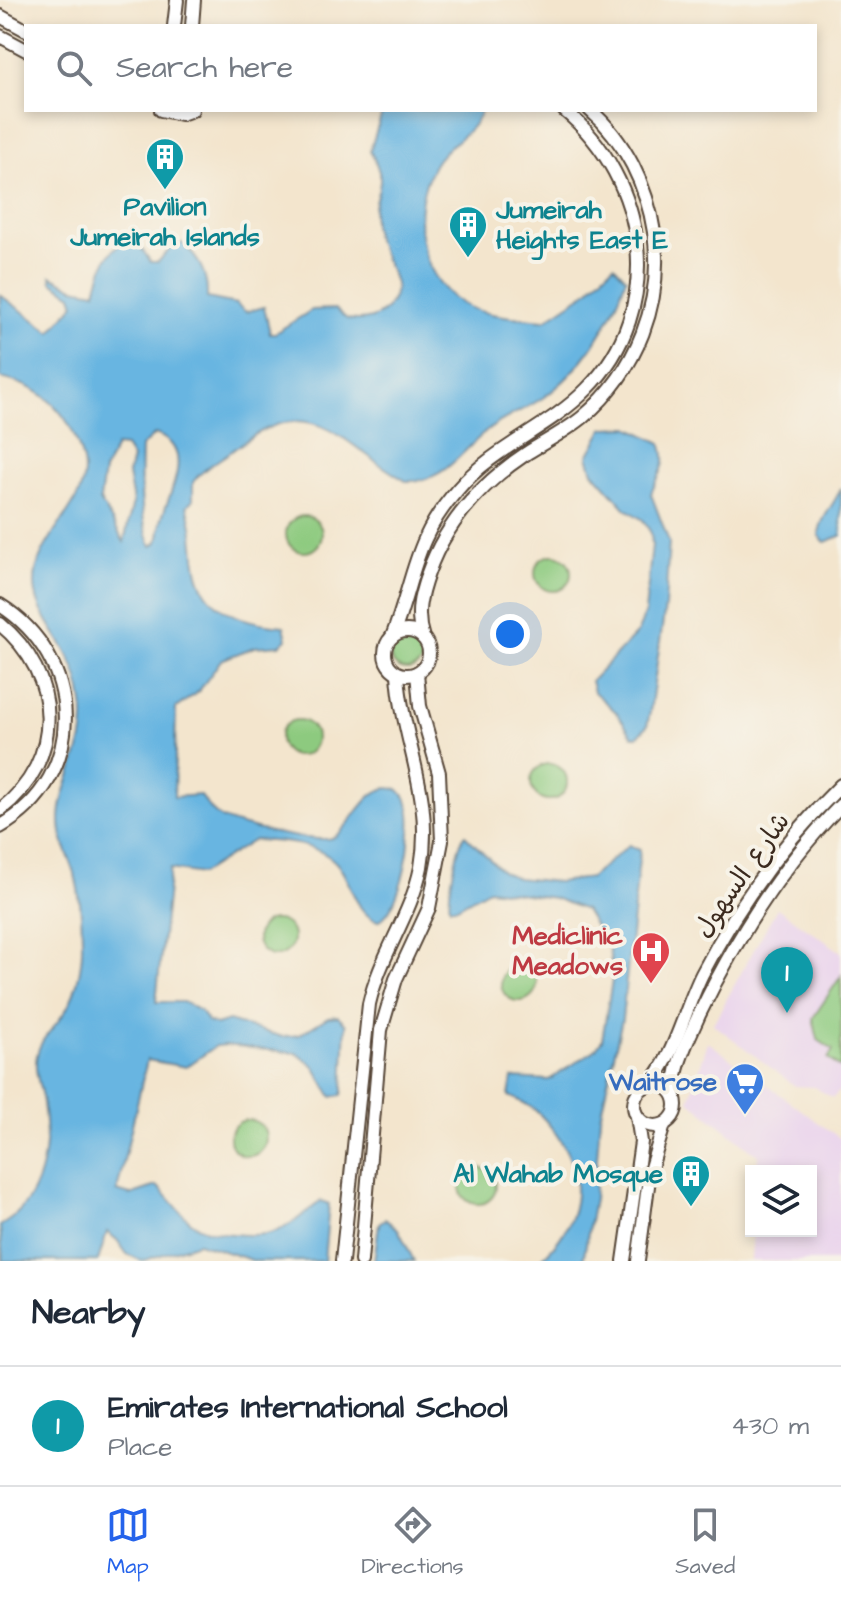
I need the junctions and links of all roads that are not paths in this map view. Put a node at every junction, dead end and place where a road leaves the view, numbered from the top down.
1 (194, 0) edge
2 (0, 16) edge
3 (193, 23) edge
4 (24, 29) edge
5 (0, 36) edge
6 (24, 49) edge
7 (566, 112) edge
8 (592, 112) edge
9 (600, 148) junction
10 (638, 177) junction
11 (637, 284) junction
12 (642, 336) junction
13 (531, 430) junction
14 (512, 441) junction
15 (540, 445) junction
16 (523, 456) junction
17 (0, 605) edge
18 (0, 624) edge
19 (392, 637) junction
20 (423, 638) junction
21 (417, 673) junction
22 (398, 674) junction
23 (841, 785) edge
24 (841, 805) edge
25 (0, 810) edge
26 (0, 827) edge
27 (380, 969) junction
28 (366, 1018) junction
29 (381, 1030) junction
30 (379, 1070) junction
31 (649, 1085) junction
32 (675, 1097) junction
33 (637, 1116) junction
34 (664, 1125) junction
35 (342, 1261) edge
36 (361, 1261) edge
37 (624, 1261) edge
38 (638, 1261) edge

1 - 3 street
2 - 4 street
5 - 6 street
7 - 9 street
8 - 10 street
9 - 10 street
9 - 11 street
10 - 12 street
11 - 12 street
11 - 13 street
12 - 15 street
13 - 14 street
13 - 15 street
14 - 16 street
14 - 19 street
15 - 16 street
16 - 20 street
17 - 26 street
18 - 25 street
19 - 20 street
19 - 22 street
20 - 21 street
21 - 22 street
21 - 29 street
22 - 27 street
23 - 31 street, شارع السهول
24 - 32 street, شارع السهول
27 - 28 street
27 - 29 street
28 - 30 street
28 - 35 street
29 - 30 street
30 - 36 street
31 - 32 street
31 - 33 street
32 - 34 street
33 - 34 street
33 - 37 street
34 - 38 street

